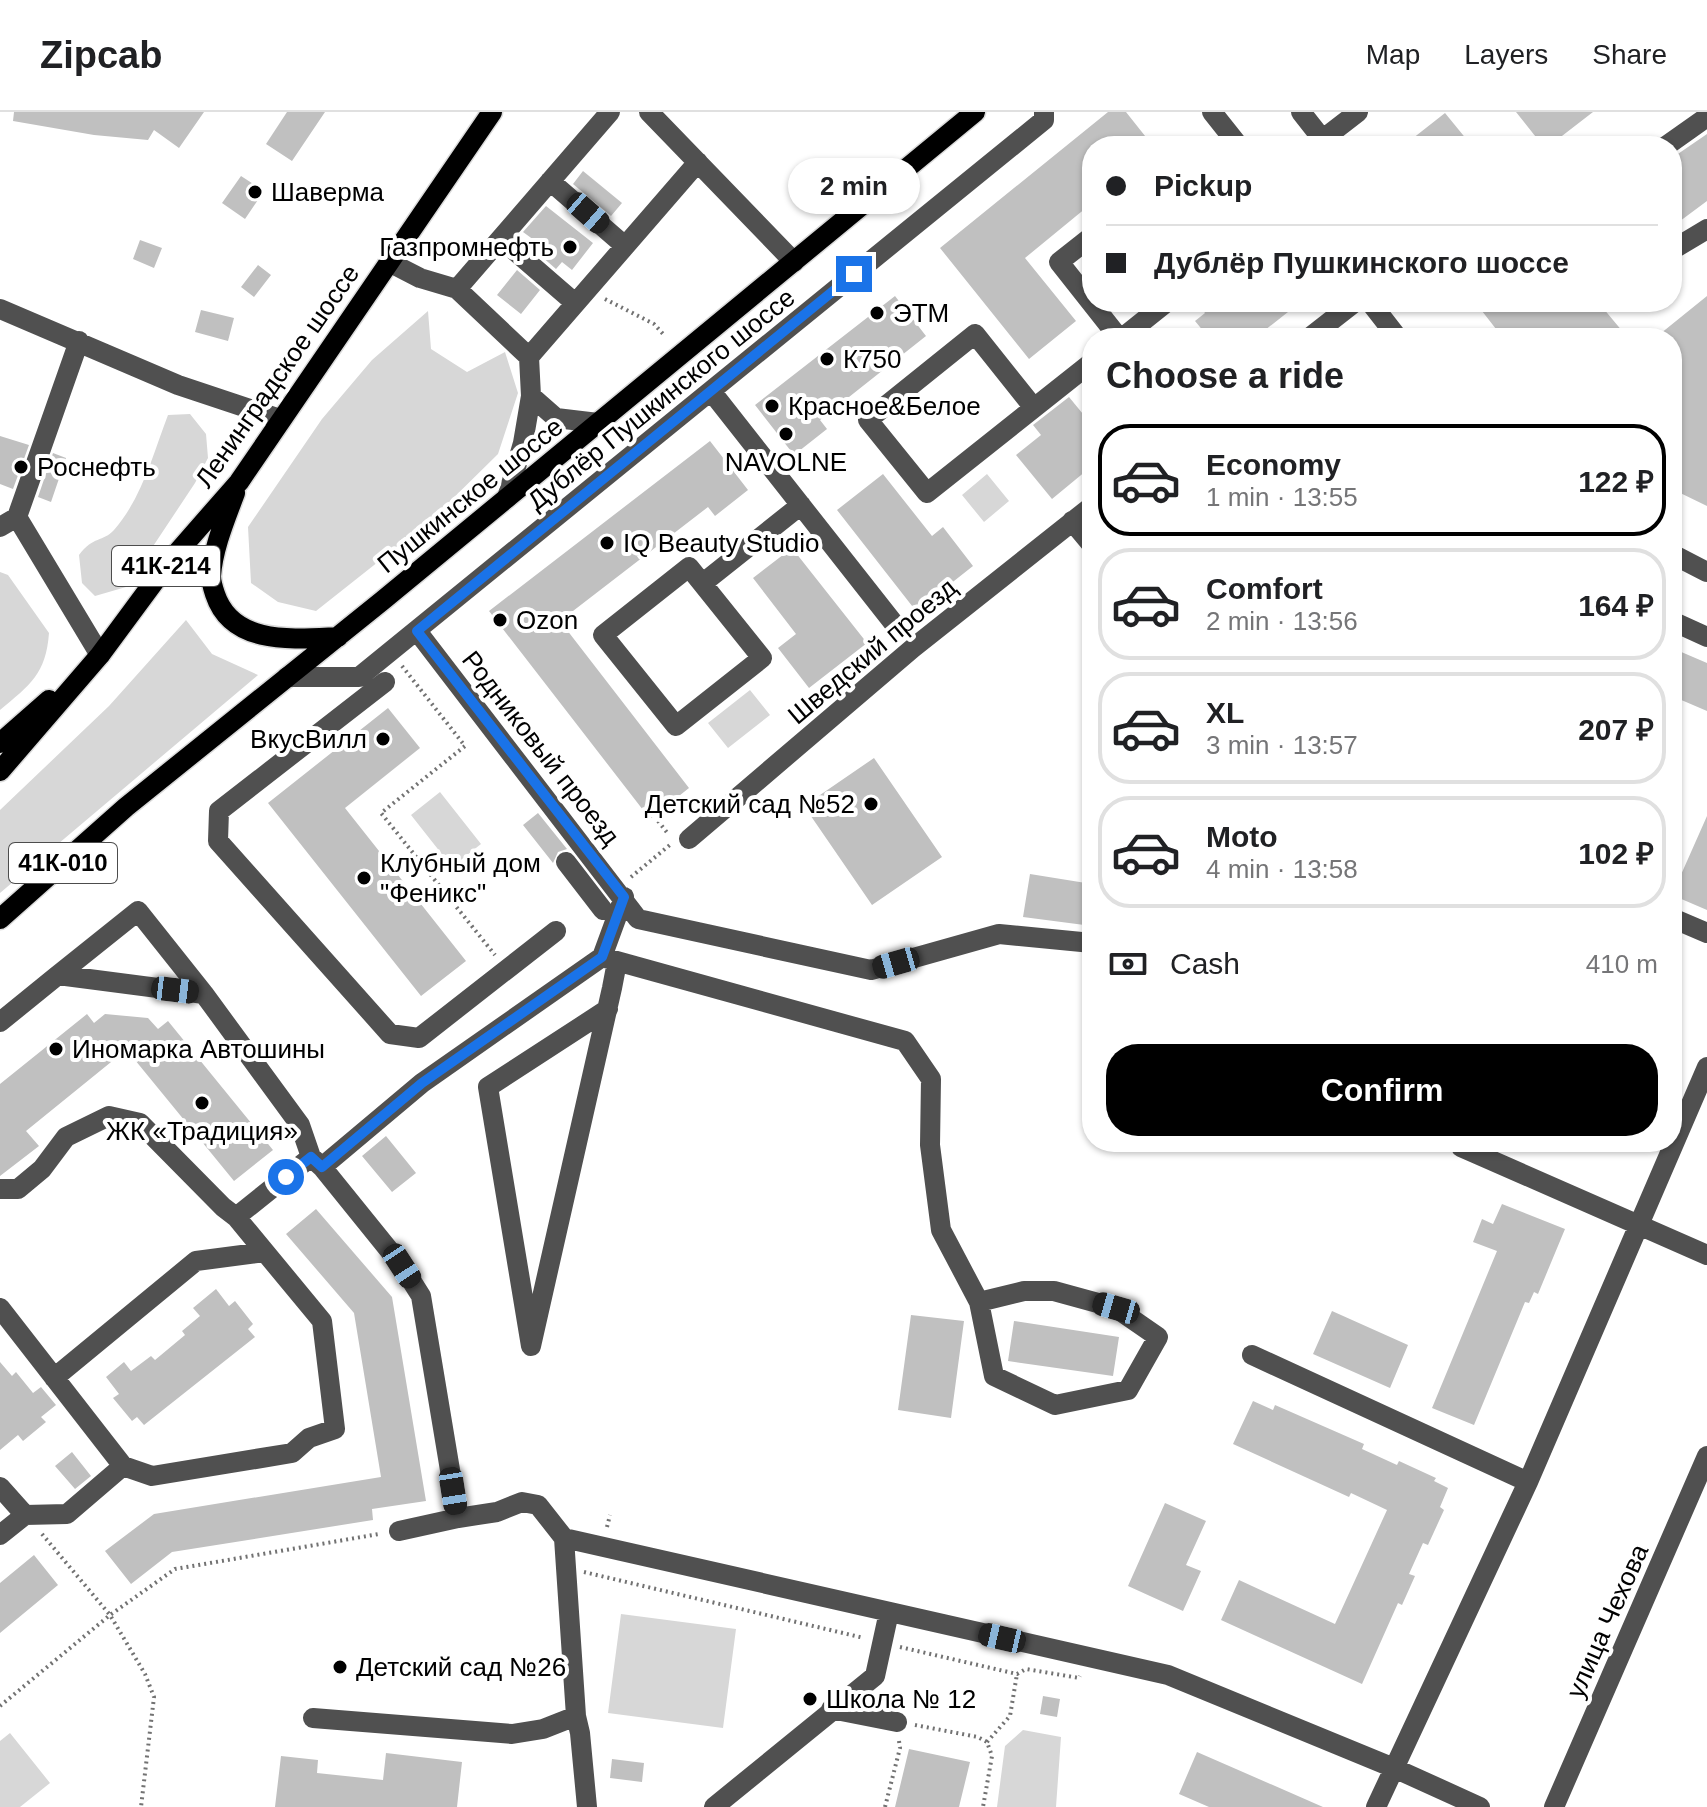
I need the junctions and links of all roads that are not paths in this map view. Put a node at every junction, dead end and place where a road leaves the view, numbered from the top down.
1 (492, 112) edge
2 (610, 112) edge
3 (649, 112) edge
4 (975, 112) edge
5 (1044, 112) edge
6 (1212, 112) edge
7 (1301, 112) edge
8 (1358, 112) edge
9 (1707, 117) edge
10 (1231, 136) edge
11 (1314, 136) edge
12 (1327, 136) edge
13 (1680, 136) edge
14 (698, 162) junction
15 (550, 181) junction
16 (1707, 229) edge
17 (501, 239) junction
18 (1082, 244) edge
19 (1682, 244) edge
20 (625, 246) junction
21 (389, 262) junction
22 (794, 262) junction
23 (457, 289) junction
24 (1082, 291) edge
25 (575, 303) junction
26 (0, 309) edge
27 (1099, 312) edge
28 (1154, 312) edge
29 (1342, 312) edge
30 (1378, 312) edge
31 (1112, 328) edge
32 (1133, 328) edge
33 (1322, 328) edge
34 (1390, 328) edge
35 (79, 341) junction
36 (529, 357) junction
37 (1082, 370) edge
38 (711, 391) junction
39 (531, 396) junction
40 (1034, 408) junction
41 (280, 419) junction
42 (598, 423) junction
43 (239, 482) junction
44 (507, 498) junction
45 (801, 505) junction
46 (1082, 514) edge
47 (1072, 521) junction
48 (9, 522) edge
49 (1082, 533) edge
50 (1682, 559) edge
51 (1707, 572) edge
52 (703, 583) junction
53 (1682, 626) edge
54 (899, 630) dead end
55 (417, 631) junction
56 (338, 637) junction
57 (1707, 637) edge
58 (100, 655) junction
59 (287, 677) junction
60 (385, 682) dead end
61 (0, 743) edge
62 (0, 771) edge
63 (689, 839) dead end
64 (566, 862) dead end
65 (620, 892) junction
66 (603, 910) dead end
67 (0, 919) edge
68 (1682, 922) edge
69 (556, 931) dead end
70 (1707, 933) edge
71 (1082, 942) edge
72 (610, 959) junction
73 (58, 975) junction
74 (204, 994) junction
75 (608, 1009) junction
76 (0, 1022) edge
77 (1707, 1067) edge
78 (1682, 1124) edge
79 (1473, 1152) edge
80 (1669, 1152) edge
81 (317, 1162) junction
82 (0, 1189) edge
83 (236, 1217) junction
84 (1638, 1223) junction
85 (265, 1252) junction
86 (1707, 1255) edge
87 (979, 1302) junction
88 (0, 1308) edge
89 (1252, 1355) dead end
90 (54, 1378) junction
91 (1707, 1456) edge
92 (123, 1466) junction
93 (1528, 1482) junction
94 (0, 1487) edge
95 (25, 1515) junction
96 (458, 1518) junction
97 (399, 1531) road end
98 (0, 1535) edge
99 (564, 1538) junction
100 (889, 1612) junction
101 (831, 1709) junction
102 (576, 1716) junction
103 (313, 1718) dead end
104 (897, 1722) road end
105 (1394, 1768) junction
106 (587, 1807) edge
107 (714, 1807) edge
108 (1376, 1807) edge
109 (1480, 1807) edge
110 (1554, 1807) edge

1 - 21 main road, Ленинградское шоссе / 41К-214
2 - 15 street
3 - 14 street
4 - 22 main road, Пушкинское шоссе / 41К-010
5 - 38 street, Дублёр Пушкинского шоссе
6 - 10 street
7 - 11 street
8 - 12 street
9 - 13 street
14 - 20 street
14 - 22 street
15 - 17 street
15 - 20 street
16 - 19 street
17 - 23 street
17 - 25 street
18 - 24 street
20 - 25 street
21 - 23 street
21 - 41 main road, Ленинградское шоссе / 41К-214
22 - 42 main road, Пушкинское шоссе / 41К-010
23 - 36 street
25 - 36 street
26 - 35 street
27 - 31 street
28 - 32 street
29 - 33 street
30 - 34 street
35 - 41 street
35 - 48 street
36 - 39 street
37 - 40 street
38 - 45 street
38 - 55 street, Дублёр Пушкинского шоссе
39 - 42 street
39 - 44 street
40 - 40 street
41 - 43 main road, Ленинградское шоссе / 41К-214
42 - 44 main road, Пушкинское шоссе / 41К-010
43 - 56 main road
43 - 58 main road, Ленинградское шоссе / 41К-214
44 - 56 main road, Пушкинское шоссе / 41К-010
45 - 52 street
45 - 54 street
46 - 47 street, Шведский проезд
47 - 49 street
47 - 63 street, Шведский проезд
48 - 58 street
50 - 51 street
52 - 52 street
53 - 57 street
55 - 59 street, Дублёр Пушкинского шоссе
55 - 65 street, Родниковый проезд
56 - 59 main road, Пушкинское шоссе / 41К-010
58 - 61 main road
58 - 62 main road, Ленинградское шоссе / 41К-214
59 - 67 main road, Пушкинское шоссе / 41К-010
60 - 69 street
64 - 66 street
65 - 71 street, Родниковый проезд
65 - 72 street
68 - 70 street
72 - 75 street
72 - 81 street
72 - 87 street
73 - 74 street
73 - 74 street
73 - 76 street
74 - 81 street
75 - 75 street
77 - 78 street
79 - 84 street
80 - 84 street
81 - 83 street
81 - 96 street
82 - 83 street
83 - 85 street
84 - 86 street
84 - 93 street
85 - 90 street
85 - 92 street
87 - 87 street
88 - 90 street
89 - 93 street
90 - 92 street
91 - 110 street, улица Чехова
92 - 95 street
93 - 105 street
94 - 95 street
95 - 98 street
96 - 97 street
96 - 99 street
99 - 100 street
99 - 102 street
100 - 101 street
100 - 105 street
101 - 104 street
101 - 107 street
102 - 103 street
102 - 106 street
105 - 108 street
105 - 109 street

